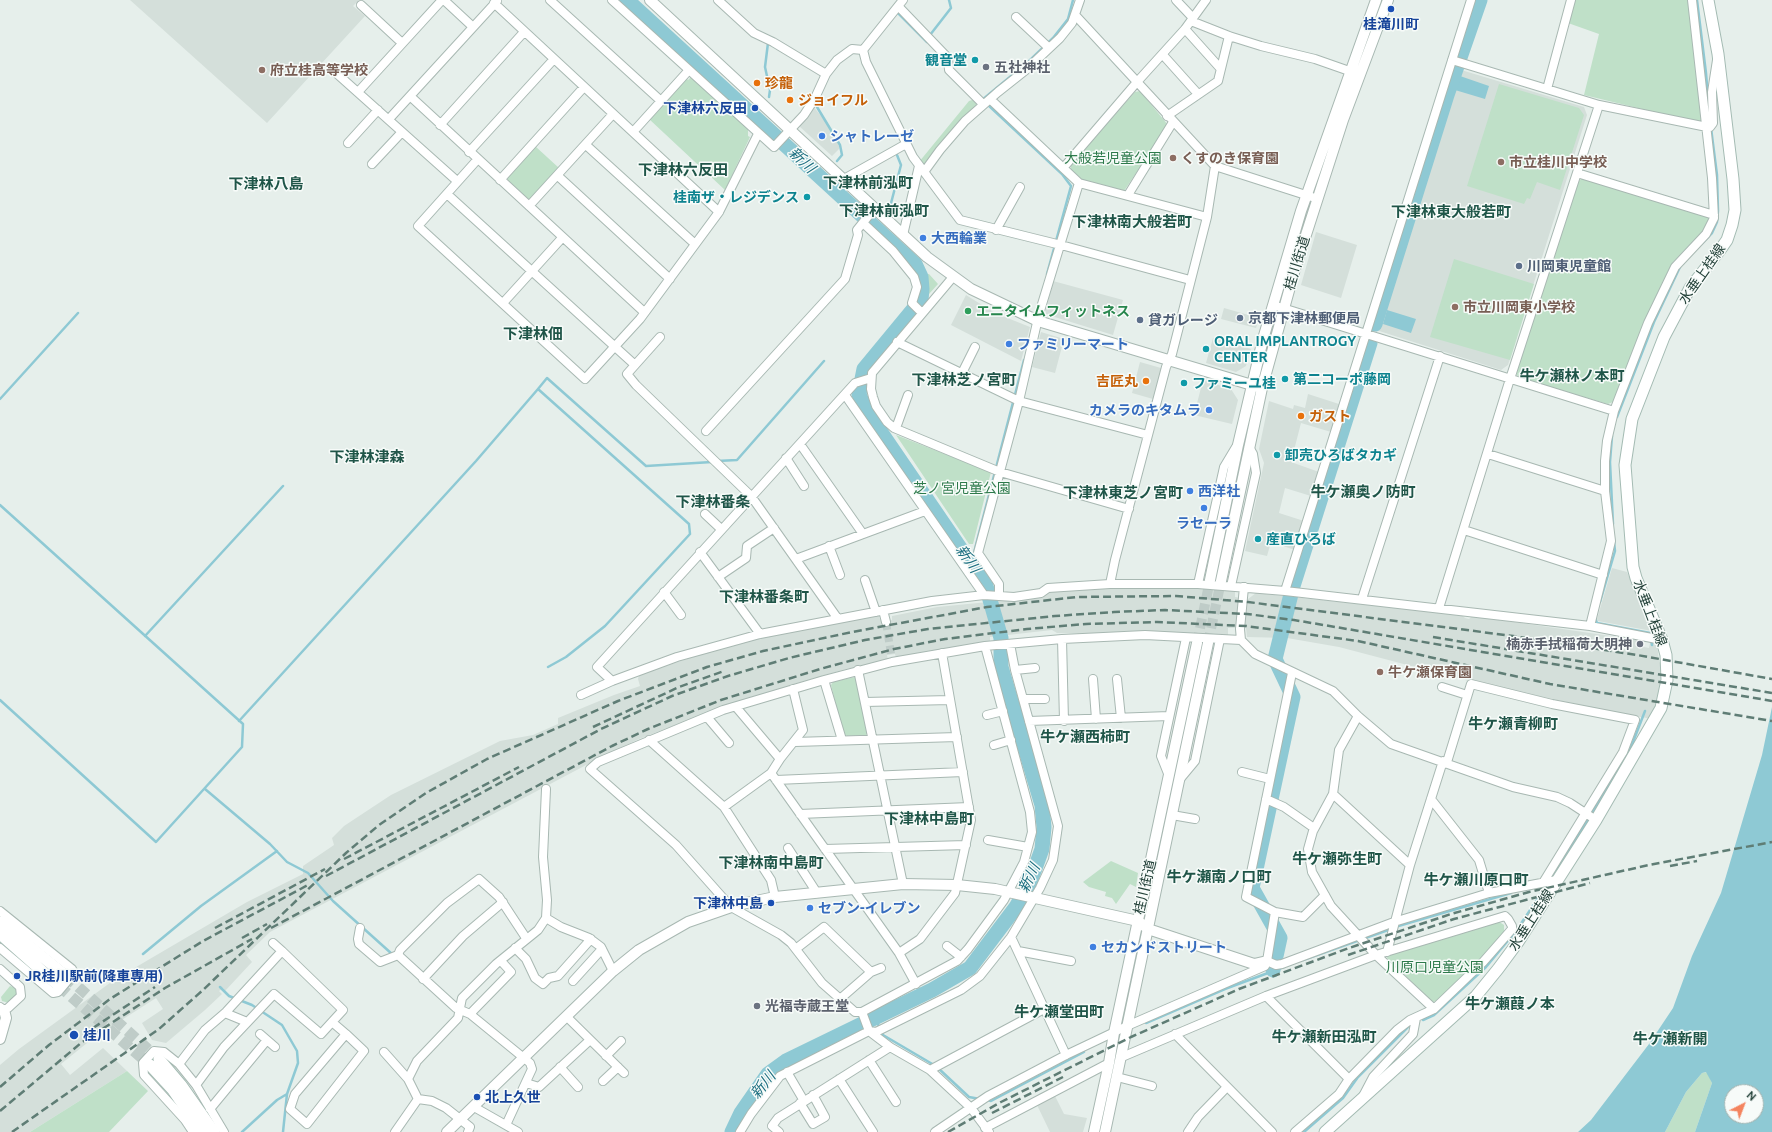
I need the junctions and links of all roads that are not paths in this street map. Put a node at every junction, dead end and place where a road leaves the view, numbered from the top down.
1 (443, 0) edge
2 (550, 0) edge
3 (612, 0) edge
4 (650, 0) edge
5 (718, 0) edge
6 (1080, 0) edge
7 (1176, 0) edge
8 (1206, 0) edge
9 (1376, 0) edge
10 (1388, 0) edge
11 (1471, 0) edge
12 (1571, 0) edge
13 (1692, 0) edge
14 (1708, 0) edge
15 (496, 2) edge
16 (901, 3) edge
17 (361, 5) dead end
18 (1076, 16) junction
19 (1016, 17) dead end
20 (1192, 19) junction
21 (473, 27) junction
22 (1185, 30) junction
23 (524, 32) junction
24 (1230, 36) junction
25 (402, 43) junction
26 (1048, 48) junction
27 (863, 50) junction
28 (1718, 54) junction
29 (1163, 55) junction
30 (554, 59) junction
31 (1457, 62) junction
32 (1220, 68) junction
33 (689, 70) junction
34 (1350, 71) junction
35 (334, 72) dead end
36 (826, 74) junction
37 (1361, 75) junction
38 (1137, 82) junction
39 (584, 87) junction
40 (1547, 89) junction
41 (358, 92) junction
42 (1198, 94) junction
43 (410, 96) junction
44 (661, 101) junction
45 (987, 101) junction
46 (1599, 105) junction
47 (378, 110) junction
48 (613, 114) junction
49 (1167, 116) junction
50 (389, 119) junction
51 (1173, 122) junction
52 (440, 125) junction
53 (1710, 126) junction
54 (402, 132) junction
55 (633, 132) junction
56 (758, 134) junction
57 (787, 134) junction
58 (348, 143) dead end
59 (906, 144) junction
60 (586, 145) junction
61 (469, 152) junction
62 (477, 160) junction
63 (372, 164) dead end
64 (1215, 166) junction
65 (1064, 167) junction
66 (921, 169) junction
67 (1577, 173) junction
68 (558, 176) junction
69 (500, 180) junction
70 (842, 180) junction
71 (457, 182) junction
72 (1079, 183) junction
73 (1020, 187) dead end
74 (447, 194) junction
75 (1128, 195) junction
76 (1306, 195) junction
77 (1317, 199) junction
78 (529, 206) junction
79 (719, 212) junction
80 (1714, 215) junction
81 (868, 216) junction
82 (1207, 217) junction
83 (996, 230) junction
84 (903, 235) junction
85 (562, 238) junction
86 (695, 244) junction
87 (1057, 244) junction
88 (533, 270) junction
89 (953, 277) junction
90 (670, 279) junction
91 (1190, 280) junction
92 (503, 303) junction
93 (1273, 305) junction
94 (1284, 308) junction
95 (644, 312) junction
96 (922, 313) junction
97 (1038, 321) junction
98 (1366, 334) junction
99 (660, 337) dead end
100 (897, 342) junction
101 (614, 346) junction
102 (975, 347) dead end
103 (1440, 356) junction
104 (1169, 360) junction
105 (635, 365) junction
106 (962, 373) junction
107 (871, 378) junction
108 (1510, 379) junction
109 (1252, 386) junction
110 (1262, 388) junction
111 (845, 395) junction
112 (908, 396) dead end
113 (1019, 401) junction
114 (1614, 411) junction
115 (896, 428) junction
116 (706, 432) dead end
117 (1148, 435) junction
118 (800, 444) junction
119 (1238, 445) junction
120 (1249, 447) junction
121 (1488, 454) junction
122 (786, 458) junction
123 (1000, 472) junction
124 (804, 486) dead end
125 (1605, 491) junction
126 (751, 496) junction
127 (1129, 509) junction
128 (925, 511) junction
129 (704, 514) dead end
130 (774, 528) junction
131 (721, 529) junction
132 (1464, 530) junction
133 (863, 534) junction
134 (829, 546) junction
135 (700, 552) junction
136 (796, 559) junction
137 (840, 575) dead end
138 (1603, 575) junction
139 (718, 577) junction
140 (865, 580) dead end
141 (1210, 580) tunnel mouth
142 (1221, 581) tunnel mouth
143 (1110, 584) junction
144 (1198, 584) junction
145 (1231, 586) junction
146 (1244, 587) junction
147 (1289, 591) junction
148 (664, 592) junction
149 (984, 595) junction
150 (999, 595) junction
151 (1362, 599) junction
152 (1439, 608) junction
153 (880, 611) junction
154 (681, 615) dead end
155 (838, 619) junction
156 (886, 622) tunnel mouth
157 (1590, 626) junction
158 (760, 634) junction
159 (1186, 638) junction
160 (1062, 639) junction
161 (1220, 639) junction
162 (1656, 639) junction
163 (1241, 640) junction
164 (1197, 643) tunnel mouth
165 (1010, 644) junction
166 (1208, 644) tunnel mouth
167 (985, 646) junction
168 (942, 653) junction
169 (1035, 668) dead end
170 (858, 670) junction
171 (1015, 670) junction
172 (1292, 673) junction
173 (1093, 679) dead end
174 (1117, 679) dead end
175 (824, 680) junction
176 (612, 681) junction
177 (793, 688) junction
178 (1442, 688) dead end
179 (581, 695) dead end
180 (1467, 695) junction
181 (1024, 699) junction
182 (1045, 699) dead end
183 (950, 700) junction
184 (865, 702) junction
185 (736, 707) junction
186 (1003, 710) junction
187 (987, 715) dead end
188 (1169, 716) junction
189 (1358, 716) junction
190 (707, 717) junction
191 (1121, 718) junction
192 (1096, 720) junction
193 (1029, 721) junction
194 (1064, 721) junction
195 (957, 737) junction
196 (873, 739) junction
197 (649, 740) junction
198 (842, 740) junction
199 (1011, 740) junction
200 (795, 742) junction
201 (729, 743) dead end
202 (994, 746) dead end
203 (780, 759) junction
204 (1445, 762) junction
205 (963, 772) junction
206 (1242, 772) dead end
207 (880, 775) junction
208 (773, 776) junction
209 (1174, 779) junction
210 (1270, 779) junction
211 (546, 789) dead end
212 (1333, 794) junction
213 (1432, 799) junction
214 (1266, 800) junction
215 (724, 807) junction
216 (969, 807) junction
217 (888, 811) junction
218 (800, 814) junction
219 (1172, 815) junction
220 (1591, 817) junction
221 (1195, 819) dead end
222 (1314, 828) junction
223 (988, 840) dead end
224 (966, 845) junction
225 (895, 847) junction
226 (1028, 847) junction
227 (788, 848) dead end
228 (825, 849) junction
229 (1410, 865) junction
230 (1557, 880) junction
231 (1544, 881) junction
232 (903, 884) junction
233 (957, 885) junction
234 (852, 888) junction
235 (817, 893) junction
236 (1013, 893) junction
237 (1489, 893) junction
238 (1325, 895) junction
239 (775, 897) junction
240 (1031, 897) junction
241 (503, 902) junction
242 (730, 907) junction
243 (0, 911) edge
244 (1275, 912) junction
245 (546, 918) junction
246 (1138, 921) junction
247 (0, 922) edge
248 (1394, 922) junction
249 (360, 928) dead end
250 (1148, 929) junction
251 (0, 934) edge
252 (1358, 936) junction
253 (1010, 937) junction
254 (526, 938) junction
255 (591, 939) junction
256 (273, 942) dead end
257 (947, 946) dead end
258 (0, 948) edge
259 (515, 948) junction
260 (797, 948) junction
261 (602, 949) junction
262 (282, 951) junction
263 (1018, 951) junction
264 (1387, 952) junction
265 (898, 953) junction
266 (398, 955) junction
267 (1376, 955) junction
268 (961, 957) junction
269 (501, 961) junction
270 (1071, 961) dead end
271 (1271, 963) junction
272 (0, 968) edge
273 (881, 968) dead end
274 (613, 971) junction
275 (871, 972) junction
276 (66, 976) tunnel mouth
277 (423, 979) junction
278 (573, 981) dead end
279 (916, 984) junction
280 (58, 986) tunnel mouth
281 (1266, 996) junction
282 (840, 999) junction
283 (2, 1008) edge
284 (460, 1009) junction
285 (1044, 1009) junction
286 (1434, 1009) junction
287 (224, 1013) junction
288 (470, 1014) junction
289 (863, 1014) junction
290 (567, 1017) junction
291 (1416, 1018) junction
292 (247, 1022) junction
293 (332, 1022) junction
294 (1127, 1026) junction
295 (871, 1030) junction
296 (1114, 1033) junction
297 (260, 1034) dead end
298 (346, 1034) junction
299 (1175, 1034) junction
300 (0, 1038) edge
301 (267, 1040) junction
302 (590, 1040) junction
303 (621, 1041) dead end
304 (275, 1047) dead end
305 (890, 1047) junction
306 (384, 1052) dead end
307 (1066, 1055) junction
308 (606, 1056) junction
309 (523, 1057) junction
310 (1122, 1057) junction
311 (869, 1060) junction
312 (1109, 1063) junction
313 (178, 1064) junction
314 (618, 1067) junction
315 (560, 1068) junction
316 (934, 1068) junction
317 (787, 1072) junction
318 (624, 1074) dead end
319 (1117, 1077) junction
320 (408, 1079) junction
321 (839, 1079) junction
322 (1349, 1079) junction
323 (602, 1081) dead end
324 (526, 1083) junction
325 (196, 1086) junction
326 (578, 1086) dead end
327 (1152, 1086) dead end
328 (1227, 1087) junction
329 (813, 1095) junction
330 (418, 1099) junction
331 (1362, 1099) junction
332 (802, 1102) junction
333 (896, 1102) dead end
334 (474, 1107) junction
335 (971, 1108) junction
336 (210, 1109) junction
337 (460, 1120) junction
338 (506, 1125) junction
339 (987, 1130) edge
340 (871, 1131) edge
341 (193, 1132) edge
342 (202, 1132) edge
343 (214, 1132) edge
344 (224, 1132) edge
345 (395, 1132) edge
346 (447, 1132) edge
347 (468, 1132) edge
348 (518, 1132) edge
349 (740, 1132) edge
350 (779, 1132) edge
351 (935, 1132) edge
352 (1094, 1132) edge
353 (1105, 1132) edge
354 (1188, 1132) edge
355 (1272, 1132) edge
356 (1295, 1132) edge
357 (1325, 1132) edge

1 - 21 street
1 - 25 street
2 - 44 street
3 - 33 street
4 - 57 street
5 - 36 street
6 - 18 street
7 - 20 street
8 - 20 street
9 - 34 street, 桂川街道
10 - 37 street, 桂川街道
11 - 31 street
12 - 40 street
13 - 53 street
14 - 28 main road, 水垂上桂線
15 - 21 street
15 - 23 street
16 - 27 street
16 - 45 street
17 - 25 street
18 - 26 street
18 - 38 street
19 - 26 street
20 - 22 street
20 - 24 street
21 - 43 street
22 - 29 street
22 - 32 street
23 - 30 street
23 - 52 street
24 - 32 street
24 - 34 street
25 - 41 street
26 - 45 street
27 - 36 street
27 - 59 street
28 - 53 street
28 - 162 main road, 水垂上桂線
29 - 38 street
29 - 42 street
30 - 39 street
30 - 61 street
31 - 40 street
31 - 98 street
32 - 42 street
33 - 44 street
33 - 56 street
34 - 37 street
34 - 76 street, 桂川街道
35 - 41 street
36 - 57 street
37 - 77 street, 桂川街道
38 - 49 street
38 - 65 street
39 - 48 street
39 - 69 street
40 - 46 street
41 - 47 street
42 - 49 street
43 - 50 street
43 - 52 street
44 - 55 street
45 - 65 street
45 - 66 street
46 - 53 street
46 - 67 street
47 - 50 street
47 - 58 street
48 - 55 street
48 - 60 street
49 - 51 street
50 - 54 street
51 - 64 street
51 - 75 street
52 - 61 street
53 - 80 street
54 - 63 street
54 - 71 street
55 - 79 street
56 - 57 street
56 - 79 street
57 - 70 street
59 - 66 street
59 - 70 street
60 - 68 street
60 - 86 street
61 - 62 street
62 - 69 street
62 - 71 street
64 - 76 street
64 - 82 street
65 - 72 street
66 - 83 street
66 - 84 street
67 - 80 street
67 - 108 street
68 - 78 street
68 - 90 street
69 - 78 street
70 - 81 street
71 - 74 street
72 - 75 street
72 - 87 street
73 - 83 street
74 - 88 street
74 - 92 street
75 - 82 street
76 - 77 street
76 - 93 street, 桂川街道
77 - 94 street, 桂川街道
78 - 85 street
79 - 86 street
80 - 114 street
81 - 84 street
81 - 96 street
81 - 116 street
82 - 91 street
83 - 87 street
84 - 89 street
85 - 88 street
85 - 95 street
86 - 90 street
87 - 91 street
87 - 97 street
88 - 92 street
88 - 101 street
89 - 96 street
89 - 97 street
90 - 95 street
91 - 104 street
92 - 101 street
93 - 94 street
93 - 109 street, 桂川街道
94 - 98 street
94 - 110 street, 桂川街道
95 - 101 street
96 - 100 street
97 - 104 street
97 - 113 street
98 - 103 street
98 - 147 street
99 - 105 street
100 - 106 street
100 - 107 street
101 - 105 street
102 - 106 street
103 - 108 street
103 - 151 street
104 - 109 street
104 - 117 street
105 - 126 street
106 - 113 street
107 - 111 street
107 - 115 street
108 - 114 street
108 - 121 street
109 - 110 street
109 - 119 street, 桂川街道
110 - 120 street, 桂川街道
111 - 118 street
111 - 128 street
112 - 115 street
113 - 117 street
113 - 123 street
114 - 125 street
115 - 123 street
117 - 127 street
118 - 122 street
118 - 133 street
119 - 141 street, 桂川街道
119 - 144 street
120 - 142 street, 桂川街道
120 - 145 street
121 - 125 street
121 - 132 street
122 - 124 street
122 - 126 street
123 - 127 street
123 - 150 street
125 - 138 street
126 - 130 street
126 - 131 street
127 - 143 street
128 - 133 street
128 - 149 street
129 - 131 street
130 - 136 street
130 - 139 street
131 - 135 street
132 - 138 street
132 - 152 street
133 - 134 street
134 - 136 street
134 - 137 street
135 - 139 street
135 - 148 street
136 - 155 street
138 - 157 street
139 - 158 street
140 - 153 street
143 - 144 street
143 - 150 street
144 - 145 street
145 - 146 street
146 - 147 street
146 - 163 street
147 - 151 street
148 - 154 street
148 - 176 street
149 - 150 street
149 - 153 street
151 - 152 street
152 - 157 street
153 - 155 street
153 - 156 street
155 - 158 street
157 - 162 street
158 - 176 street
159 - 160 street
159 - 161 street
159 - 188 street
160 - 165 street
160 - 194 street
161 - 163 street
161 - 209 street
162 - 220 main road, 水垂上桂線
163 - 172 street
164 - 209 street, 桂川街道
165 - 167 street
165 - 171 street
166 - 209 street, 桂川街道
167 - 168 street
167 - 186 street
168 - 170 street
168 - 183 street
169 - 171 street
170 - 175 street
170 - 184 street
171 - 181 street
172 - 189 street
172 - 210 street
173 - 192 street
174 - 191 street
175 - 177 street
175 - 198 street
176 - 179 street
177 - 185 street
177 - 200 street
178 - 180 street
180 - 204 street
180 - 220 street
181 - 182 street
181 - 193 street
183 - 184 street
183 - 195 street
184 - 196 street
185 - 190 street
185 - 203 street
186 - 187 street
186 - 199 street
188 - 191 street
188 - 209 street
189 - 204 street
189 - 212 street
190 - 197 street
190 - 201 street
191 - 192 street
192 - 194 street
193 - 194 street
193 - 240 street
195 - 196 street
195 - 205 street
196 - 198 street
196 - 207 street
197 - 215 street
197 - 242 street
198 - 200 street
199 - 202 street
199 - 226 street
200 - 203 street
203 - 208 street
204 - 213 street
204 - 220 street
205 - 207 street
205 - 216 street
206 - 210 street
207 - 208 street
207 - 217 street
208 - 215 street
208 - 218 street
209 - 219 street, 桂川街道
209 - 246 street, 桂川街道
210 - 214 street
211 - 245 street
212 - 222 street
212 - 229 street
213 - 229 street
213 - 237 street
214 - 222 street
214 - 244 street
215 - 239 street
216 - 217 street
216 - 224 street
217 - 218 street
217 - 225 street
218 - 228 street
219 - 221 street
219 - 250 street, 桂川街道
220 - 230 main road, 水垂上桂線
220 - 231 street
222 - 238 street
223 - 226 street
224 - 225 street
224 - 233 street
225 - 228 street
225 - 232 street
226 - 236 street
227 - 235 street
228 - 234 street
229 - 248 street
230 - 231 street
230 - 331 main road, 水垂上桂線
231 - 237 street
232 - 233 street
232 - 234 street
233 - 236 street
233 - 265 street
234 - 235 street
234 - 265 street
235 - 239 street
236 - 240 street
236 - 268 street
237 - 248 street
238 - 244 street
238 - 252 street
239 - 242 street
240 - 246 street
240 - 253 street
241 - 254 street
241 - 266 street
241 - 277 street
242 - 260 street
242 - 274 street
243 - 258 street
244 - 271 street
245 - 254 street
245 - 255 street
246 - 250 street
246 - 296 street, 桂川街道
247 - 276 main road
248 - 252 street
248 - 264 street
249 - 266 street
250 - 271 street
250 - 294 street, 桂川街道
251 - 280 main road
252 - 267 street
252 - 271 street
253 - 263 street
253 - 295 street
254 - 259 street
255 - 259 street
255 - 261 street
256 - 262 street
257 - 268 street
259 - 269 street
260 - 275 street
260 - 282 street
261 - 274 street
261 - 278 street
262 - 287 street
262 - 293 street
263 - 270 street
263 - 285 street
264 - 267 street
264 - 286 street
265 - 279 street
266 - 277 street
267 - 281 street
267 - 286 street
268 - 279 street
269 - 284 street
269 - 288 street
271 - 294 street
272 - 283 street
273 - 275 street
274 - 290 street
275 - 282 street
277 - 284 street
279 - 289 street
281 - 299 street
281 - 322 street
282 - 289 street
283 - 300 street
284 - 288 street
284 - 320 street
285 - 307 street
285 - 316 street
286 - 291 street
287 - 292 street
287 - 313 street
288 - 309 street
289 - 295 street
290 - 302 street
290 - 309 street
291 - 322 street
291 - 331 street
292 - 293 street
292 - 325 street
293 - 298 street
294 - 296 street
294 - 310 street, 桂川街道
295 - 305 street
295 - 317 street
296 - 307 street
296 - 312 street, 桂川街道
297 - 301 street
298 - 298 street
299 - 310 street
299 - 328 street
301 - 304 street
301 - 336 street
302 - 308 street
302 - 315 street
303 - 308 street
305 - 311 street
305 - 316 street
306 - 320 street
307 - 335 street
308 - 314 street
309 - 324 street
309 - 334 street
310 - 319 street, 桂川街道
311 - 321 street
311 - 333 street
312 - 339 street
312 - 352 street, 桂川街道
313 - 325 street
313 - 341 street
314 - 318 street
314 - 323 street
315 - 324 street
315 - 326 street
316 - 335 street
317 - 332 street
317 - 349 street
319 - 327 street
319 - 353 street, 桂川街道
320 - 330 street
321 - 329 street
321 - 340 street
322 - 356 street
324 - 338 street
325 - 336 street
328 - 354 street
328 - 355 street
329 - 332 street
329 - 332 street
330 - 337 street
330 - 345 street
331 - 357 main road, 水垂上桂線
332 - 350 street
334 - 337 street
334 - 338 street
335 - 339 street
335 - 351 street
336 - 344 street
337 - 346 street
337 - 347 street
338 - 348 street
342 - 343 main road

